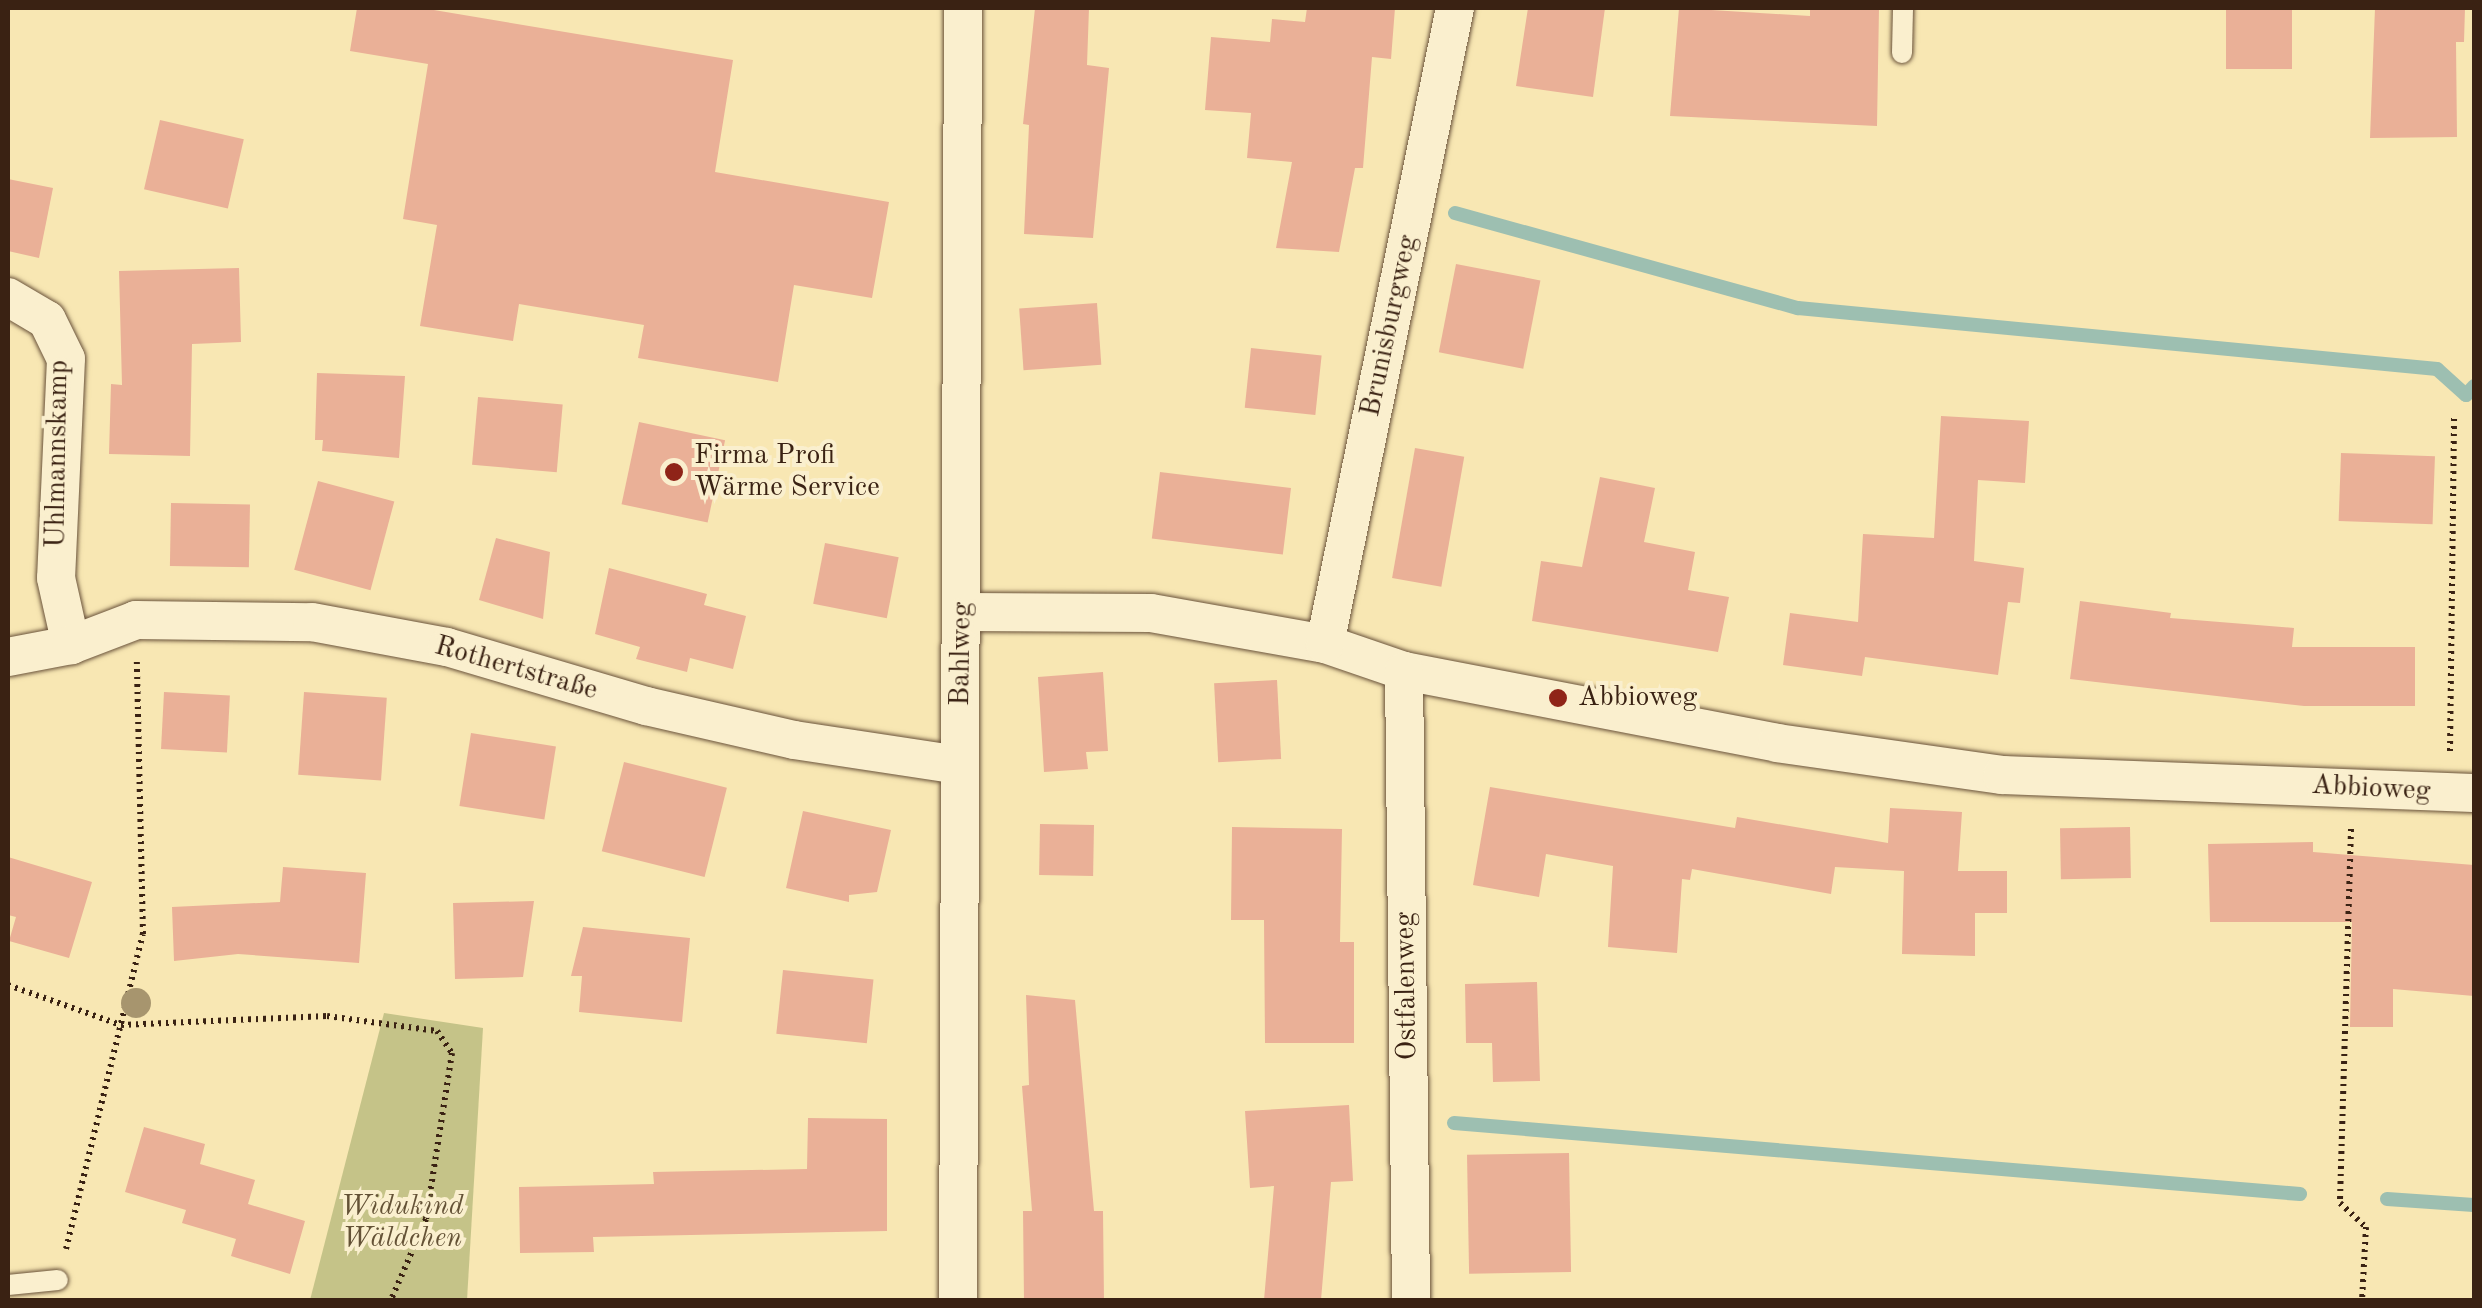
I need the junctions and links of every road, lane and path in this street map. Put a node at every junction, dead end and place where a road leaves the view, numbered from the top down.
1 (963, 8) edge
2 (1455, 8) edge
3 (1903, 8) edge
4 (1902, 52) dead end
5 (8, 297) edge
6 (2454, 414) dead end
7 (964, 612) junction
8 (136, 620) junction
9 (1325, 644) junction
10 (71, 645) junction
11 (8, 656) edge
12 (1404, 670) junction
13 (960, 764) junction
14 (2352, 788) junction
15 (2462, 793) edge
16 (8, 984) edge
17 (121, 1025) junction
18 (58, 1280) joint
19 (8, 1285) edge
20 (391, 1300) edge
21 (958, 1300) edge
22 (1410, 1300) edge
23 (2362, 1300) edge

1 - 7 street, Bahlweg
2 - 9 street, Brunisburgweg
3 - 4 lane
5 - 10 street, Uhlmannskamp
6 - 15 path
7 - 9 street, Abbioweg
7 - 13 street, Bahlweg
8 - 10 street, Rothertstraße
8 - 13 street, Rothertstraße
8 - 17 path
9 - 12 street, Abbioweg
10 - 11 street, Rothertstraße
12 - 14 street, Abbioweg
12 - 22 street, Ostfalenweg
13 - 21 street, Bahlweg
14 - 15 street, Abbioweg
14 - 23 path
16 - 17 path
17 - 18 path
17 - 20 path
18 - 19 lane

